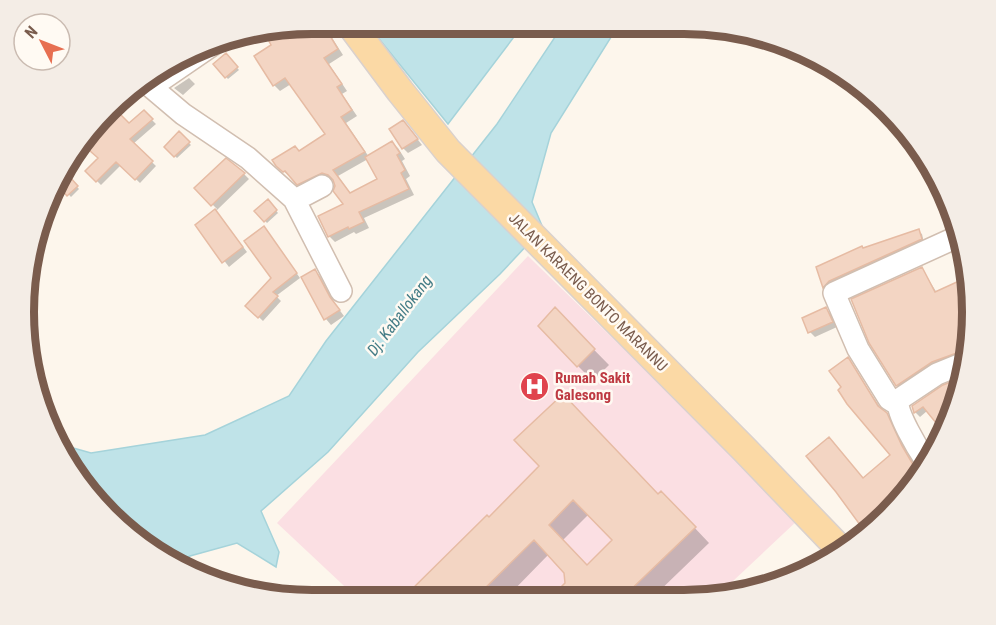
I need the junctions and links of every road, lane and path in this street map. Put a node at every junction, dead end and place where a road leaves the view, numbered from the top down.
1 (358, 34) edge
2 (150, 87) edge
3 (321, 186) dead end
4 (294, 199) junction
5 (952, 239) edge
6 (341, 291) dead end
7 (956, 366) edge
8 (897, 404) junction
9 (922, 455) edge
10 (837, 545) edge

1 - 10 main road, JALAN KARAENG BONTO MARANNU
2 - 4 street
3 - 4 street
4 - 6 street
5 - 8 street
7 - 8 street
8 - 9 street

